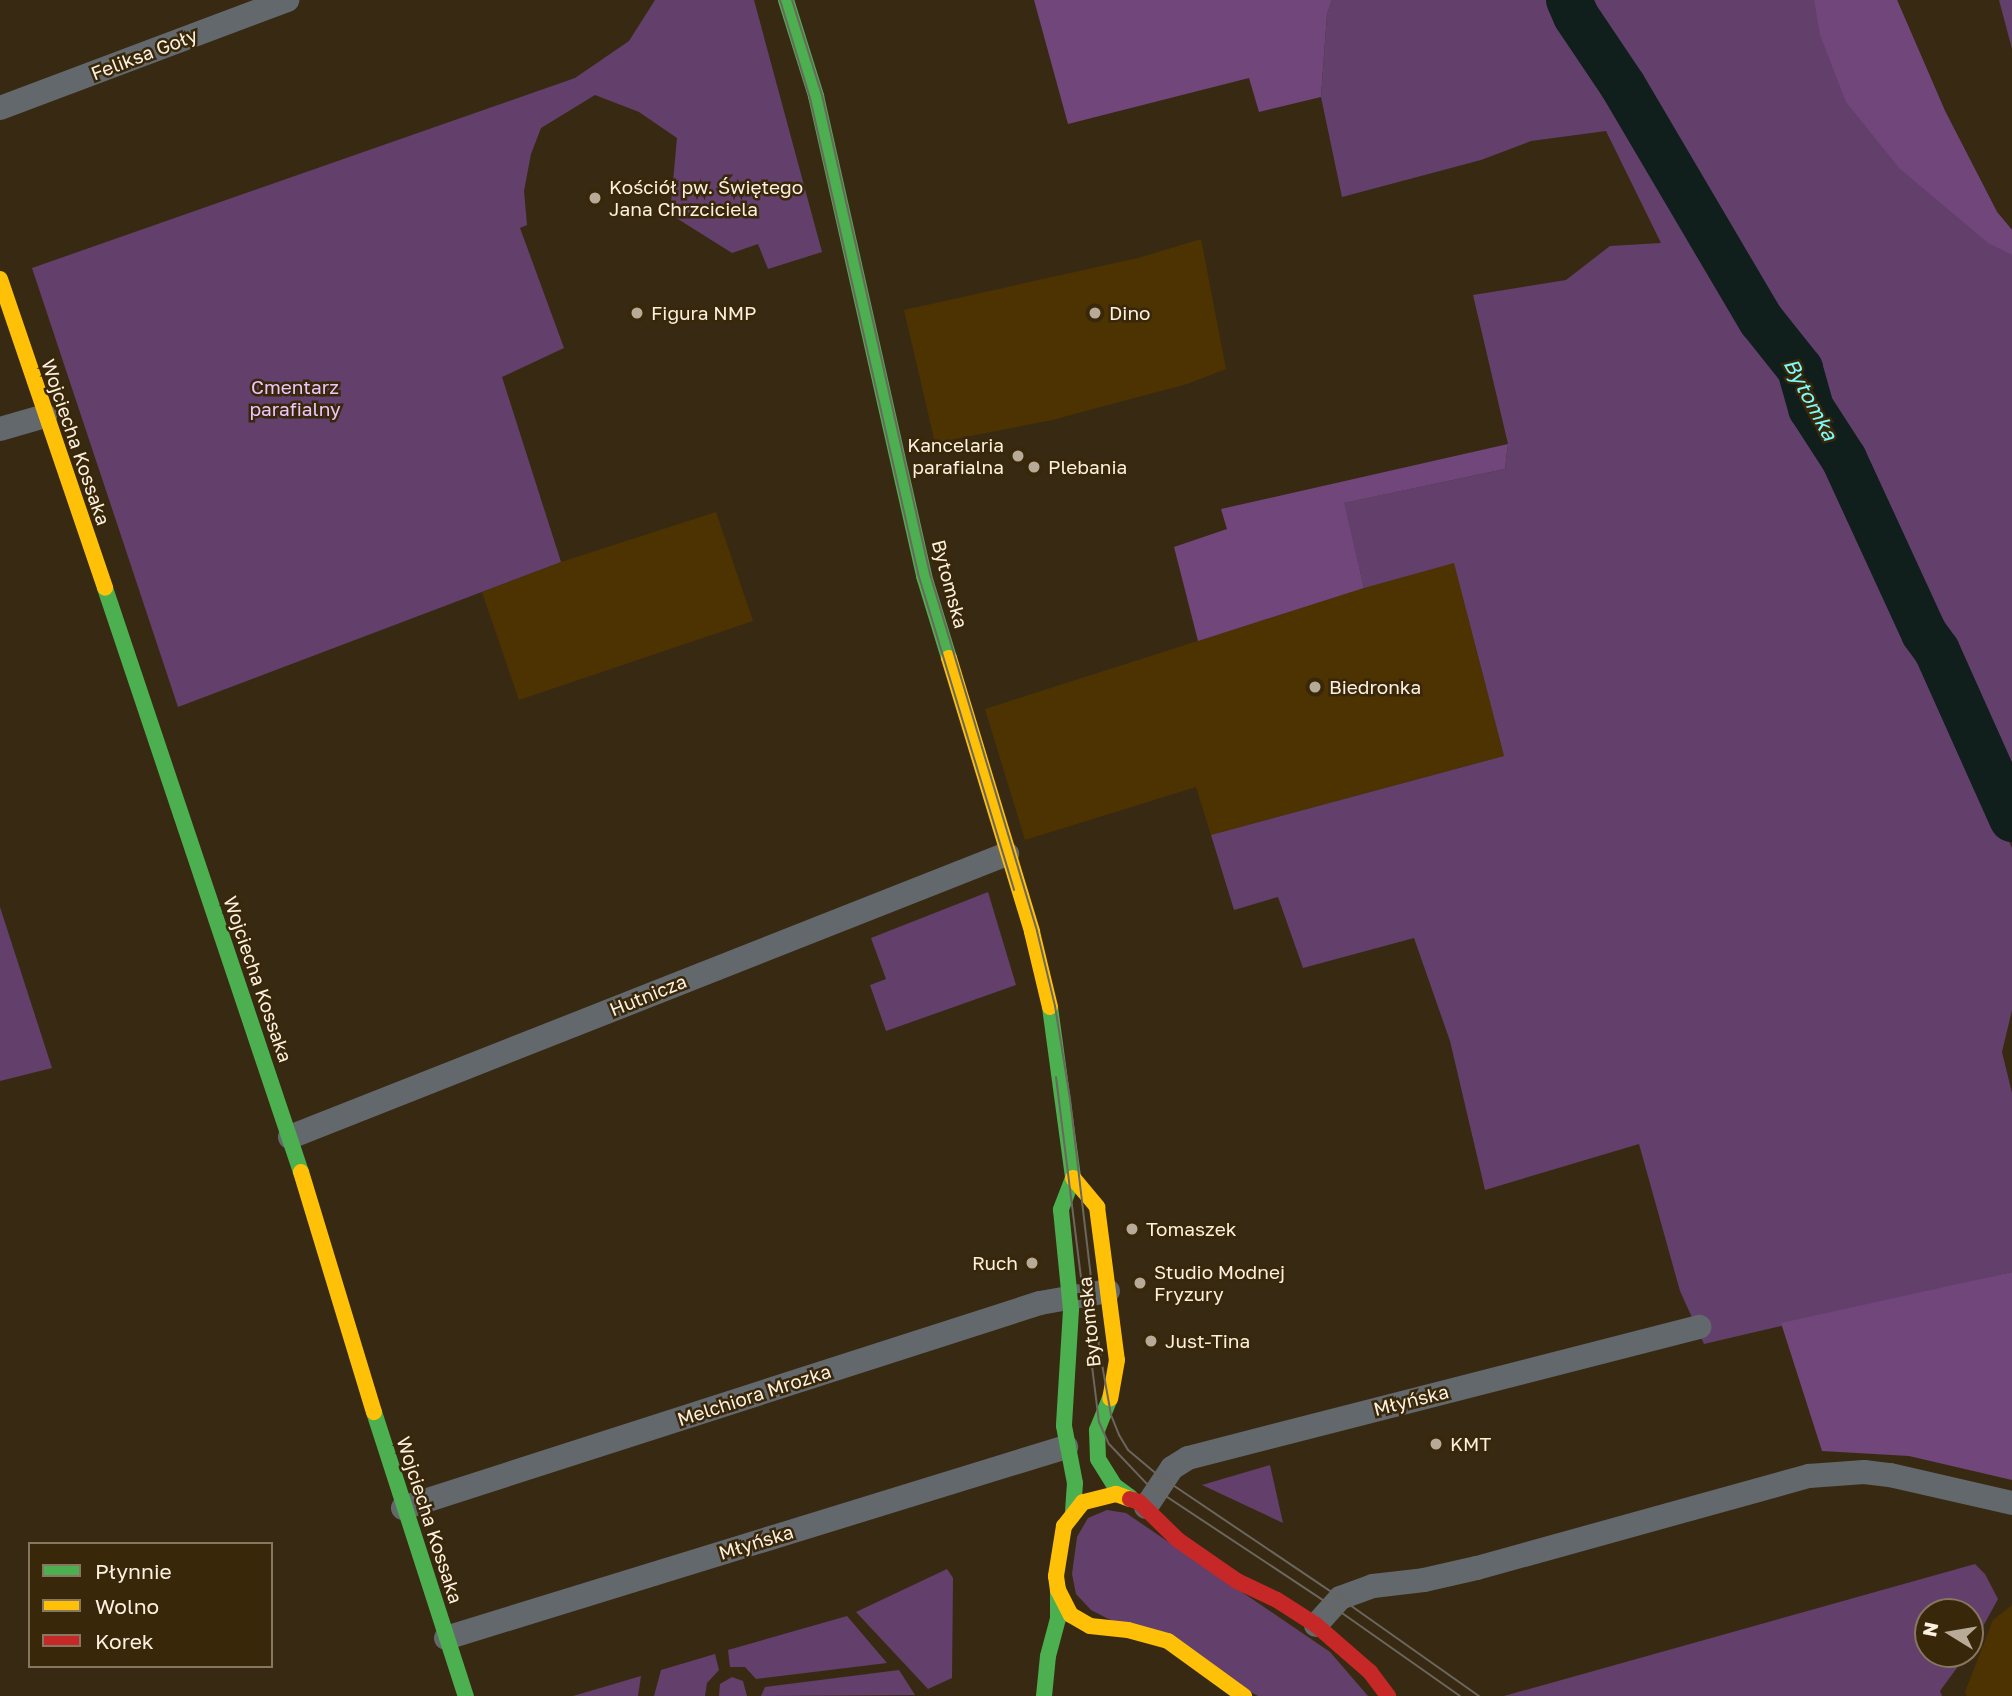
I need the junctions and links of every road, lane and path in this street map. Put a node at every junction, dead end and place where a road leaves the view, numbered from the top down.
1 (287, 0) edge
2 (786, 0) edge
3 (0, 108) edge
4 (0, 279) edge
5 (45, 416) junction
6 (0, 429) edge
7 (1007, 854) junction
8 (290, 1137) junction
9 (1073, 1178) junction
10 (1108, 1292) junction
11 (1070, 1297) junction
12 (1699, 1327) dead end
13 (1066, 1447) junction
14 (1138, 1502) junction
15 (2012, 1503) edge
16 (403, 1508) junction
17 (1073, 1511) junction
18 (1058, 1590) junction
19 (1316, 1625) junction
20 (1104, 1629) junction
21 (446, 1638) junction
22 (1046, 1676) junction
23 (1384, 1693) edge
24 (466, 1696) edge
25 (1044, 1696) edge
26 (1244, 1696) edge

1 - 3 street, Feliksa Goły
2 - 7 street, Bytomska
4 - 5 street, Wojciecha Kossaka
5 - 6 street
5 - 8 street, Wojciecha Kossaka
7 - 8 street, Hutnicza
7 - 9 street, Bytomska
8 - 16 street, Wojciecha Kossaka
9 - 10 street, Bytomska
9 - 11 street, Bytomska
10 - 11 street, Melchiora Mrozka
10 - 14 street, Bytomska
11 - 13 street, Bytomska
11 - 16 street, Melchiora Mrozka
12 - 14 street, Młyńska
13 - 17 street, Bytomska
13 - 21 street, Młyńska
14 - 17 street
14 - 19 street, Bytomska
15 - 19 street
16 - 21 street, Wojciecha Kossaka
17 - 18 street
18 - 20 street
18 - 22 street
19 - 23 street, Bytomska
20 - 22 street
20 - 26 street
21 - 24 street, Wojciecha Kossaka
22 - 25 street

